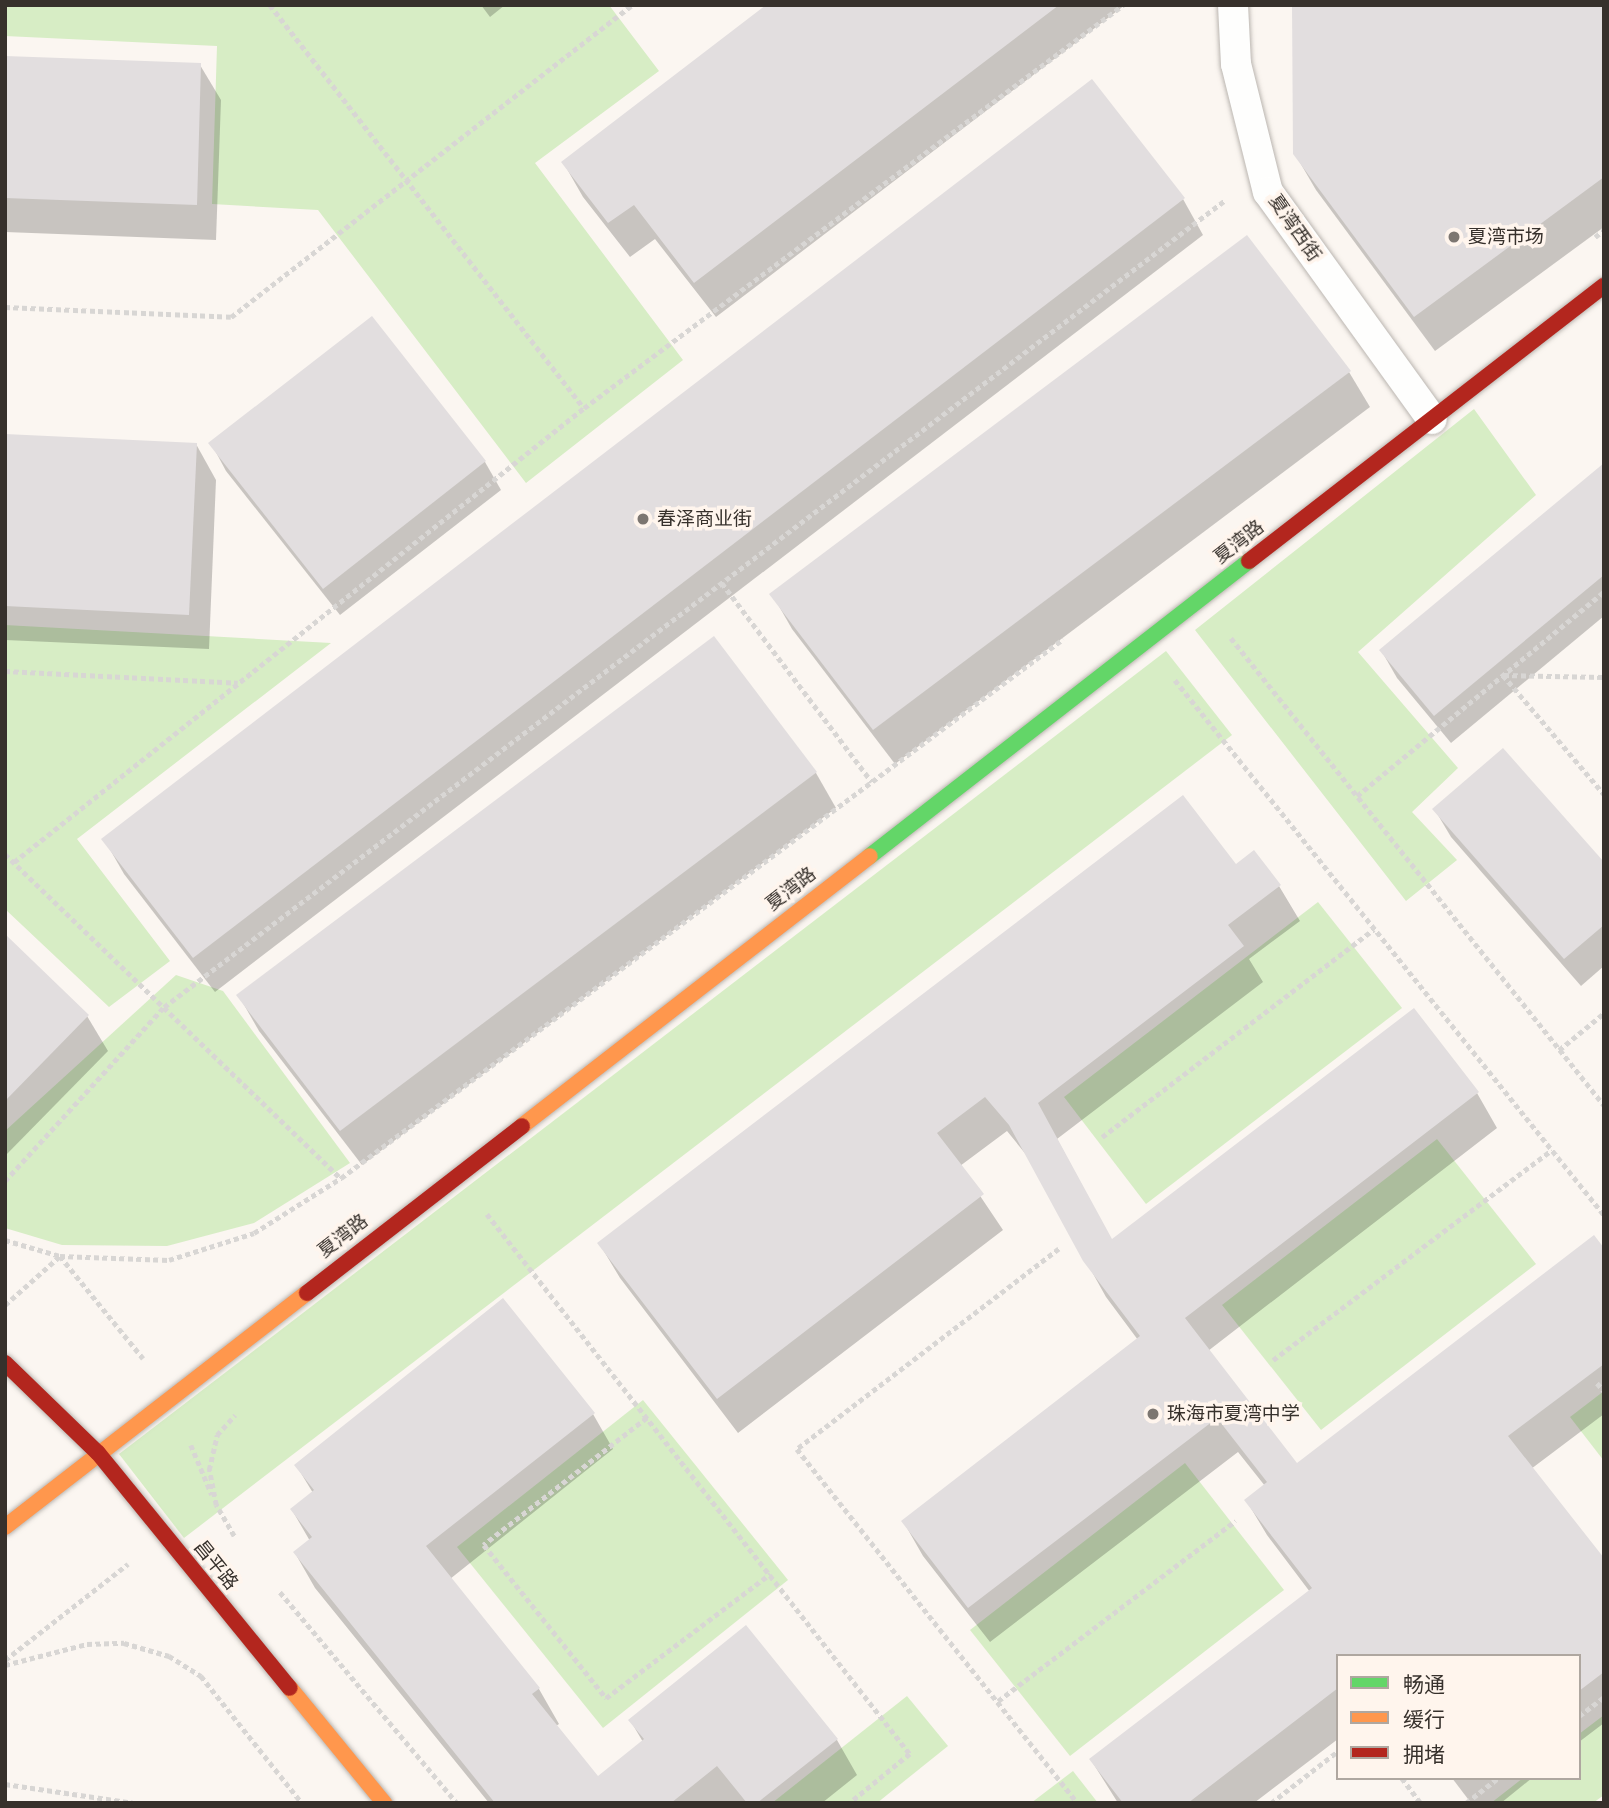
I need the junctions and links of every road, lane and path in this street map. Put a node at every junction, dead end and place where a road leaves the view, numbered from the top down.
1 (270, 5) edge
2 (632, 5) edge
3 (1123, 5) edge
4 (1233, 5) edge
5 (1263, 172) junction
6 (407, 181) junction
7 (1604, 286) edge
8 (5, 307) edge
9 (584, 408) junction
10 (1432, 419) junction
11 (722, 583) junction
12 (1604, 593) edge
13 (1200, 598) junction
14 (1072, 632) dead end
15 (5, 671) edge
16 (1170, 674) dead end
17 (1503, 675) junction
18 (1604, 677) edge
19 (238, 683) junction
20 (872, 782) junction
21 (1604, 794) edge
22 (1357, 796) junction
23 (5, 854) edge
24 (14, 862) junction
25 (1374, 929) junction
26 (164, 1007) junction
27 (1604, 1013) edge
28 (1559, 1050) junction
29 (1604, 1105) edge
30 (1102, 1138) dead end
31 (1552, 1150) junction
32 (456, 1175) junction
33 (341, 1178) junction
34 (5, 1181) edge
35 (496, 1203) dead end
36 (485, 1212) junction
37 (1604, 1215) edge
38 (474, 1221) dead end
39 (5, 1240) edge
40 (1059, 1249) dead end
41 (60, 1256) junction
42 (5, 1305) edge
43 (1273, 1360) dead end
44 (5, 1363) edge
45 (1597, 1383) dead end
46 (1604, 1391) edge
47 (173, 1394) junction
48 (239, 1410) dead end
49 (647, 1418) junction
50 (98, 1453) junction
51 (216, 1505) junction
52 (1235, 1521) dead end
53 (5, 1527) edge
54 (165, 1536) junction
55 (235, 1539) dead end
56 (770, 1574) junction
57 (278, 1589) dead end
58 (5, 1662) edge
59 (1604, 1697) edge
60 (998, 1701) junction
61 (1581, 1714) edge
62 (1336, 1753) edge
63 (1404, 1780) edge
64 (1495, 1780) edge
65 (5, 1784) edge
66 (133, 1803) edge
67 (302, 1803) edge
68 (384, 1803) edge
69 (457, 1803) edge
70 (850, 1803) edge
71 (1078, 1803) edge
72 (1271, 1803) edge
73 (1421, 1803) edge
74 (1466, 1803) edge

1 - 6 path
2 - 6 path
3 - 9 path
4 - 5 lane, 夏湾西街
5 - 10 lane, 夏湾西街
5 - 11 path
6 - 8 path
6 - 9 path
7 - 10 street, 夏湾路
9 - 19 path
10 - 13 street, 夏湾路
11 - 20 path
11 - 26 path
12 - 17 path
13 - 22 path
13 - 32 street, 夏湾路
14 - 20 path
15 - 19 path
16 - 25 path
17 - 18 path
17 - 21 path
17 - 22 path
19 - 24 path
20 - 33 path
22 - 28 path
23 - 24 path
24 - 26 path
25 - 30 path
25 - 31 path
26 - 33 path
26 - 34 path
27 - 28 path
28 - 29 path
31 - 37 path
31 - 43 path
32 - 36 path
32 - 47 street, 夏湾路
33 - 41 path
35 - 36 path
36 - 38 path
36 - 49 path
39 - 41 path
40 - 60 path
41 - 42 path
41 - 47 path
44 - 50 street, 昌平路
45 - 46 path
47 - 50 street, 夏湾路
47 - 51 path
48 - 51 path
49 - 56 path
49 - 56 path
50 - 53 street, 夏湾路
50 - 54 street, 昌平路
51 - 54 path
51 - 55 path
52 - 60 path
54 - 58 path
54 - 68 street, 昌平路
56 - 70 path
57 - 69 path
58 - 67 path
59 - 61 path
60 - 71 path
62 - 72 path
63 - 73 path
64 - 74 path
65 - 66 path

